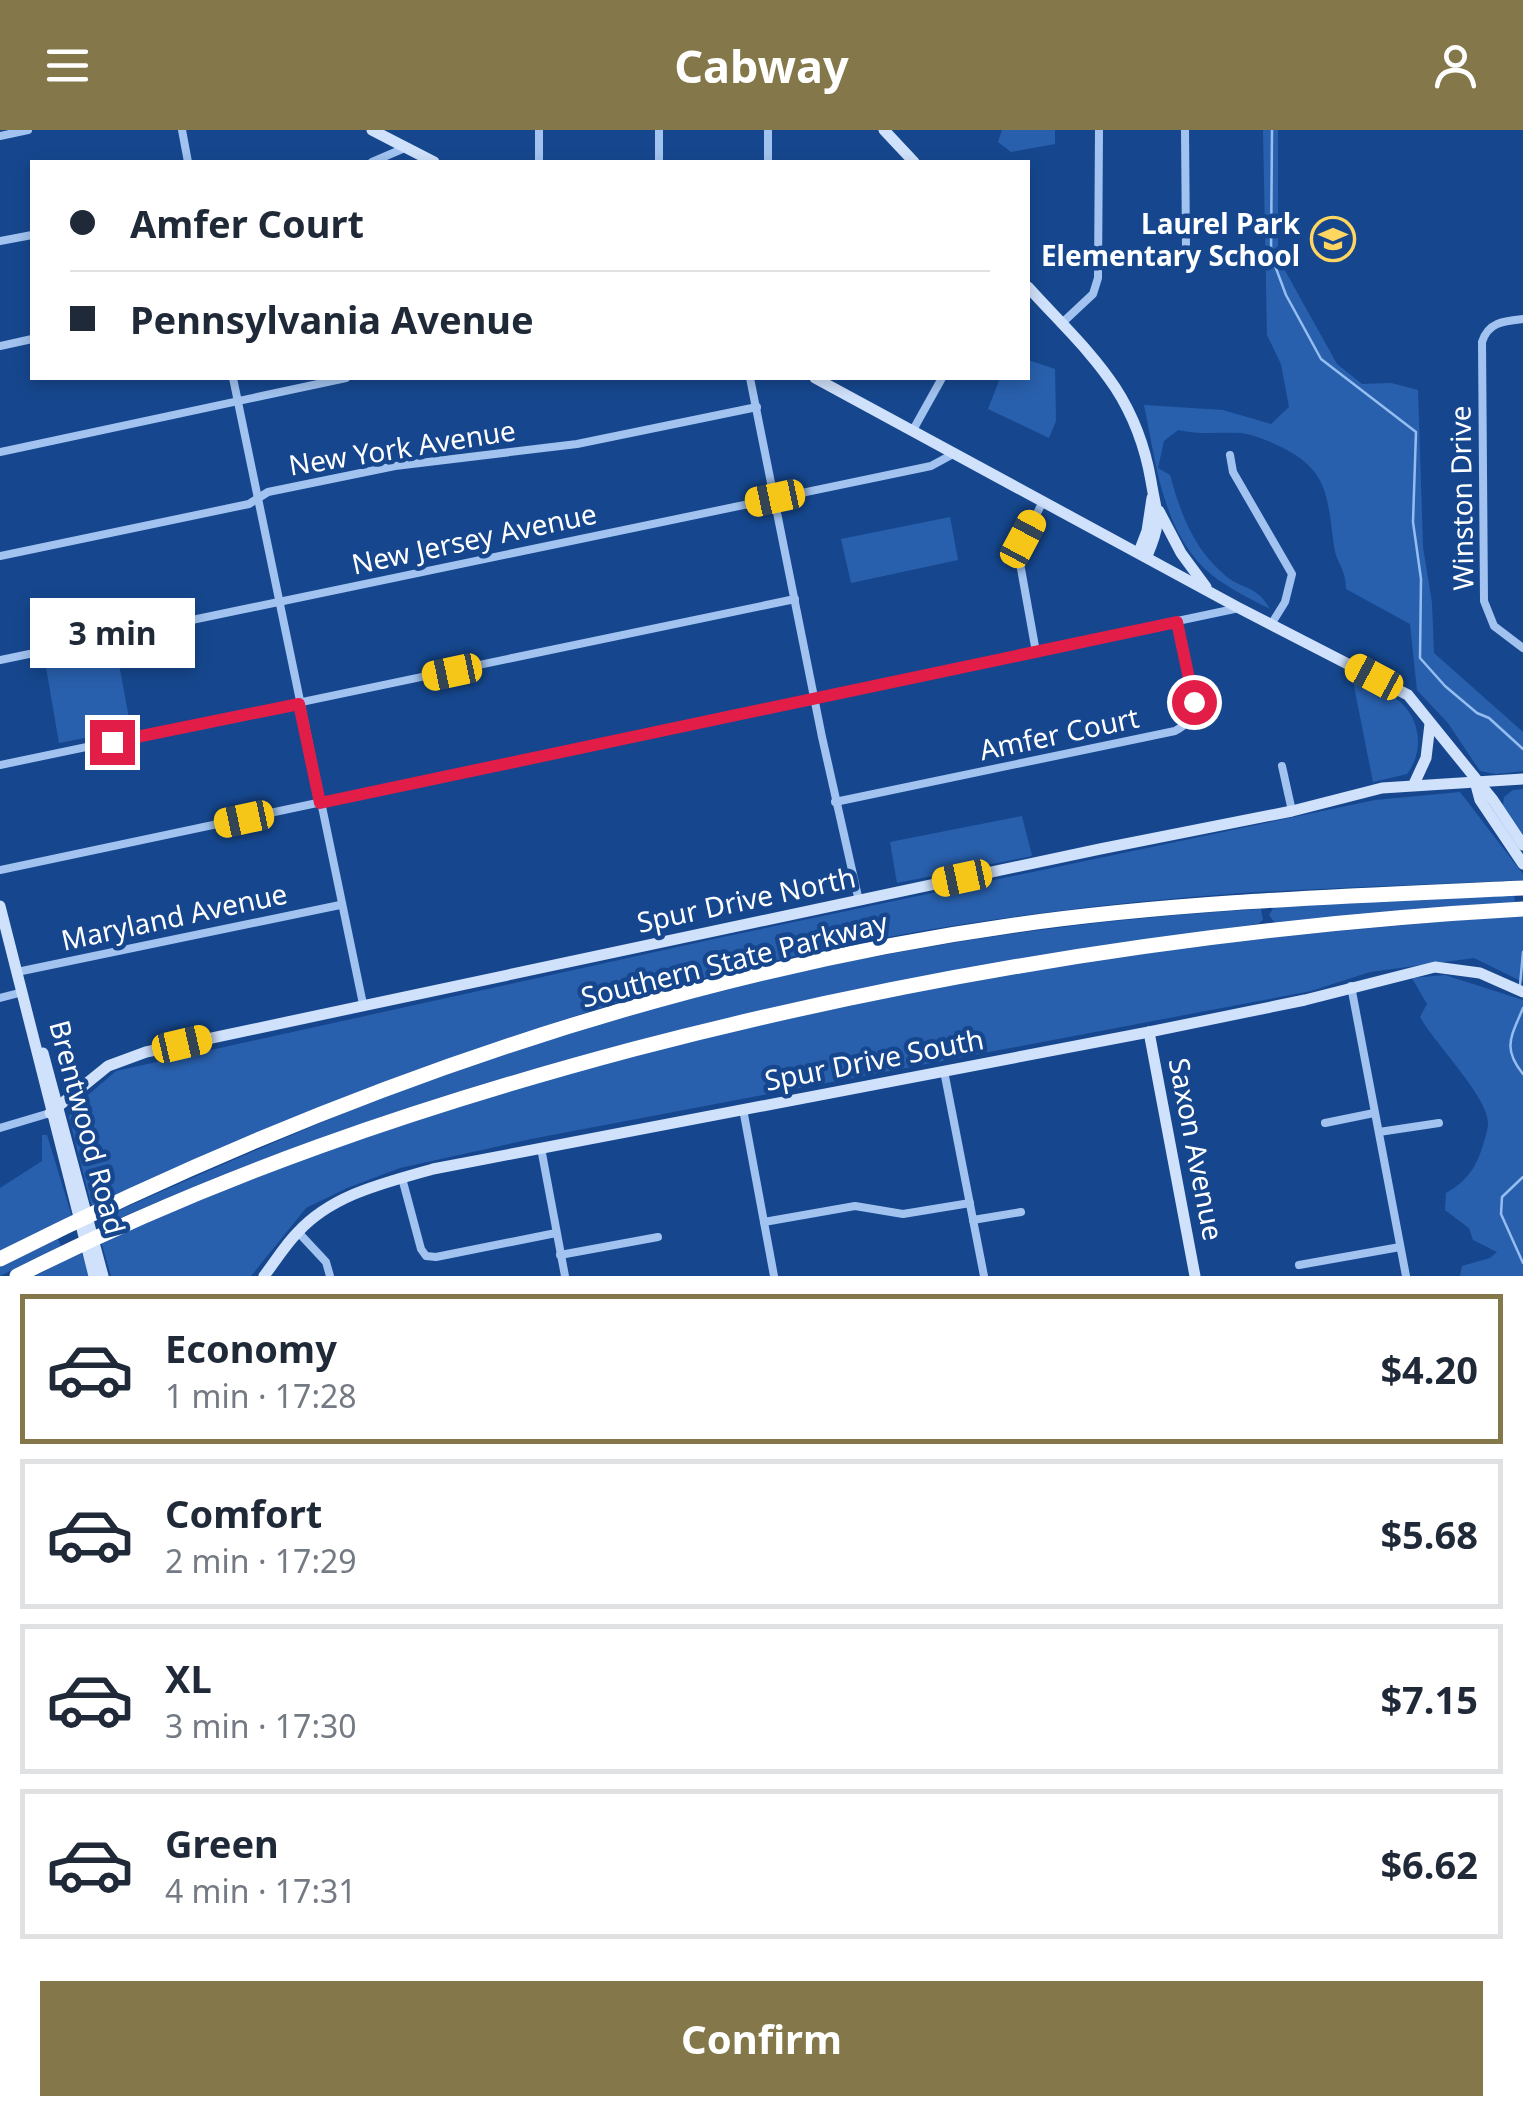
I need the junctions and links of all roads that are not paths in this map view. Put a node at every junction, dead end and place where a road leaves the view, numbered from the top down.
1 (28, 130) edge
2 (182, 130) edge
3 (372, 130) edge
4 (539, 130) edge
5 (660, 130) edge
6 (768, 130) edge
7 (884, 130) edge
8 (1099, 130) edge
9 (1185, 130) edge
10 (0, 136) edge
11 (407, 148) junction
12 (188, 160) edge
13 (377, 160) edge
14 (430, 160) edge
15 (539, 160) edge
16 (659, 160) edge
17 (768, 160) edge
18 (912, 160) edge
19 (30, 235) edge
20 (0, 241) edge
21 (1186, 247) dead end
22 (1030, 289) edge
23 (1523, 319) edge
24 (1061, 324) junction
25 (30, 339) edge
26 (0, 346) edge
27 (232, 380) edge
28 (336, 380) edge
29 (750, 380) edge
30 (819, 380) edge
31 (941, 380) edge
32 (237, 400) junction
33 (756, 407) junction
34 (913, 430) junction
35 (0, 452) edge
36 (955, 454) junction
37 (1230, 455) dead end
38 (1152, 488) junction
39 (257, 498) junction
40 (775, 498) junction
41 (1043, 501) junction
42 (1159, 511) junction
43 (1143, 554) junction
44 (0, 556) edge
45 (1208, 590) junction
46 (795, 599) junction
47 (278, 602) junction
48 (1240, 608) junction
49 (1177, 622) junction
50 (1272, 623) junction
51 (1523, 648) edge
52 (1036, 652) junction
53 (0, 660) edge
54 (815, 699) junction
55 (299, 704) junction
56 (1430, 724) junction
57 (0, 765) edge
58 (1282, 766) dead end
59 (1523, 779) edge
60 (1474, 781) junction
61 (1414, 784) junction
62 (836, 802) junction
63 (320, 803) junction
64 (1292, 812) junction
65 (1523, 846) edge
66 (1523, 864) edge
67 (0, 870) edge
68 (1523, 888) edge
69 (859, 901) junction
70 (340, 905) junction
71 (0, 906) edge
72 (1523, 909) edge
73 (17, 972) junction
74 (1350, 986) junction
75 (23, 992) junction
76 (1523, 992) edge
77 (0, 998) edge
78 (363, 1004) junction
79 (1149, 1032) junction
80 (944, 1070) junction
81 (743, 1109) junction
82 (54, 1110) junction
83 (1374, 1114) junction
84 (1325, 1123) dead end
85 (1439, 1123) dead end
86 (0, 1128) edge
87 (1379, 1132) junction
88 (541, 1148) junction
89 (402, 1178) junction
90 (970, 1203) junction
91 (1021, 1212) dead end
92 (973, 1220) junction
93 (764, 1222) junction
94 (298, 1232) junction
95 (556, 1233) junction
96 (658, 1237) dead end
97 (1400, 1246) junction
98 (92, 1250) junction
99 (560, 1254) junction
100 (0, 1259) edge
101 (1299, 1266) dead end
102 (17, 1276) edge
103 (94, 1276) edge
104 (103, 1276) edge
105 (264, 1276) edge
106 (330, 1276) edge
107 (564, 1276) edge
108 (774, 1276) edge
109 (984, 1276) edge
110 (1196, 1276) edge
111 (1406, 1276) edge

1 - 10 street
2 - 12 street
3 - 11 street
4 - 15 street
5 - 16 street
6 - 17 street
7 - 18 street
8 - 24 street
9 - 21 street
11 - 13 street
11 - 14 street
19 - 20 street
22 - 24 street
23 - 51 street, Winston Drive
24 - 38 street
25 - 26 street
27 - 32 street
28 - 32 street
29 - 33 street
30 - 34 street
31 - 34 street
32 - 35 street
32 - 39 street
33 - 39 street, New York Avenue
33 - 40 street
34 - 36 street
36 - 40 street, New Jersey Avenue
36 - 41 street
37 - 50 street
38 - 42 street
38 - 43 street
39 - 44 street, New York Avenue
39 - 47 street
40 - 46 street
40 - 47 street, New Jersey Avenue
41 - 43 street
41 - 52 street
42 - 43 street
42 - 45 street
43 - 45 street
45 - 48 street
46 - 54 street
46 - 55 street
47 - 53 street, New Jersey Avenue
47 - 55 street
48 - 49 street
48 - 50 street
49 - 52 street
49 - 62 street, Amfer Court
50 - 56 street
52 - 54 street
54 - 62 street
54 - 63 street
55 - 57 street
55 - 63 street
56 - 60 street
56 - 61 street
58 - 64 street
59 - 60 street, Spur Drive North
60 - 61 street, Spur Drive North
60 - 65 street
60 - 66 street
61 - 64 street, Spur Drive North
62 - 69 street
63 - 67 street
63 - 70 street
64 - 69 street, Spur Drive North
68 - 100 highway, Southern State Parkway
69 - 78 street, Spur Drive North
70 - 73 street, Maryland Avenue
70 - 78 street
71 - 73 street, Brentwood Road
72 - 102 highway
73 - 75 street, Brentwood Road
74 - 76 street, Spur Drive South
74 - 79 street, Spur Drive South
74 - 83 street
75 - 77 street
75 - 82 street, Brentwood Road
78 - 82 street, Spur Drive North
79 - 80 street, Spur Drive South
79 - 110 street, Saxon Avenue
80 - 81 street, Spur Drive South
80 - 90 street
81 - 88 street, Spur Drive South
81 - 93 street
82 - 86 street, Spur Drive North
82 - 98 street, Brentwood Road
83 - 84 street
83 - 87 street
85 - 87 street
87 - 97 street
88 - 89 street, Spur Drive South
88 - 95 street
89 - 94 street, Spur Drive South
89 - 95 street
90 - 92 street
90 - 93 street
91 - 92 street
92 - 109 street
93 - 108 street
94 - 105 street, Spur Drive South
94 - 106 street
95 - 99 street
96 - 99 street
97 - 101 street
97 - 111 street
98 - 103 street, Brentwood Road
98 - 104 street, Brentwood Road
99 - 107 street

